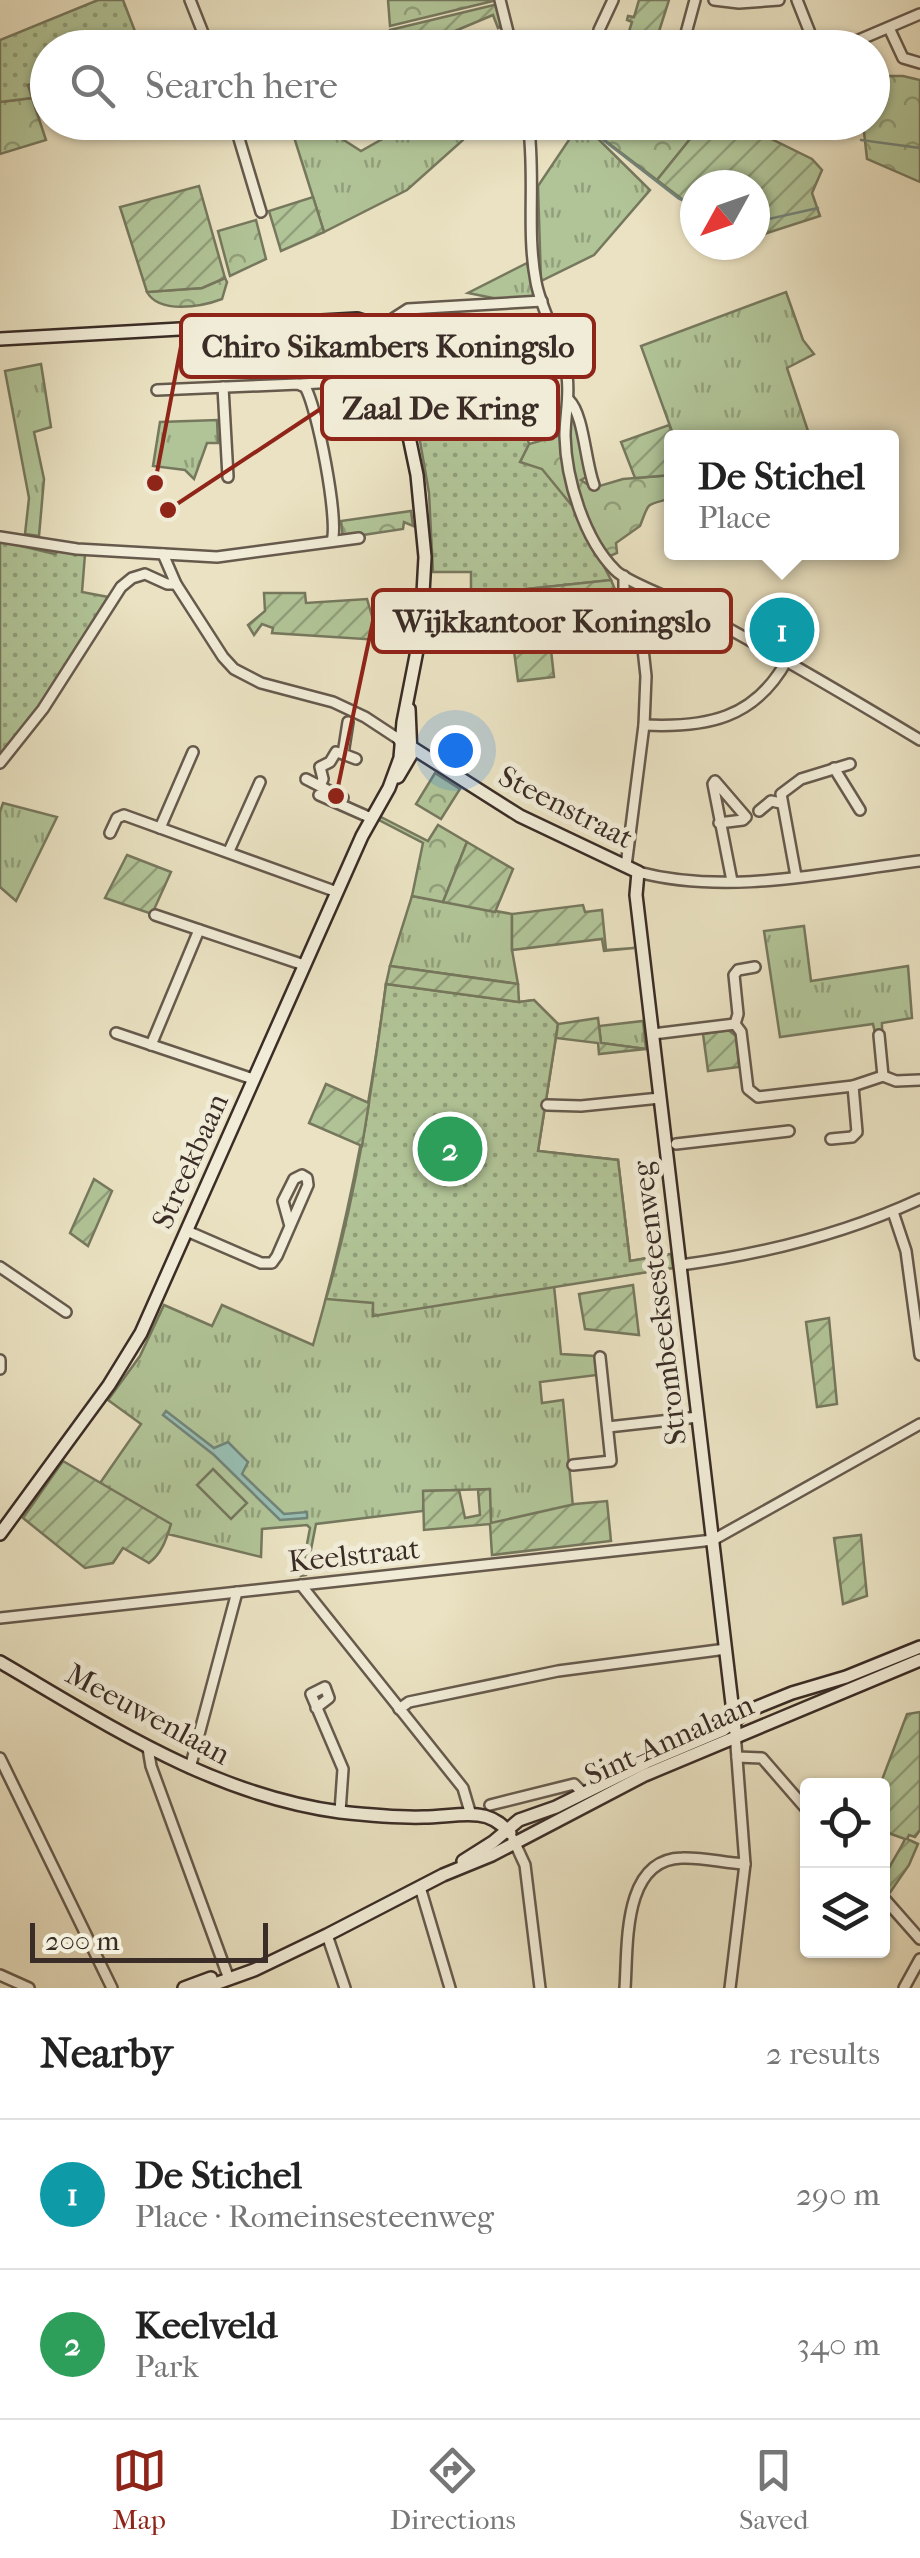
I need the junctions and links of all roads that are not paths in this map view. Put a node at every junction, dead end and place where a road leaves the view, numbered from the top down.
1 (190, 0) edge
2 (614, 0) edge
3 (695, 0) edge
4 (714, 0) edge
5 (779, 0) edge
6 (797, 0) edge
7 (501, 2) edge
8 (920, 14) edge
9 (889, 28) joint
10 (201, 30) edge
11 (508, 30) edge
12 (599, 30) dead end
13 (687, 30) edge
14 (809, 30) edge
15 (884, 30) edge
16 (890, 30) edge
17 (920, 62) edge
18 (239, 140) edge
19 (529, 140) edge
20 (261, 212) dead end
21 (542, 301) junction
22 (377, 330) junction
23 (0, 339) edge
24 (335, 382) dead end
25 (298, 384) junction
26 (224, 387) junction
27 (157, 390) dead end
28 (569, 400) junction
29 (228, 477) dead end
30 (594, 485) dead end
31 (0, 537) edge
32 (359, 538) dead end
33 (332, 540) junction
34 (163, 554) junction
35 (624, 576) junction
36 (176, 584) junction
37 (787, 660) junction
38 (348, 722) dead end
39 (644, 725) junction
40 (920, 740) edge
41 (406, 743) junction
42 (193, 752) dead end
43 (344, 754) junction
44 (356, 759) dead end
45 (0, 763) edge
46 (850, 764) dead end
47 (834, 768) junction
48 (306, 779) dead end
49 (260, 782) dead end
50 (320, 790) junction
51 (343, 798) dead end
52 (781, 803) junction
53 (860, 810) dead end
54 (759, 812) dead end
55 (371, 818) junction
56 (720, 823) junction
57 (160, 828) junction
58 (110, 832) dead end
59 (229, 851) junction
60 (920, 861) edge
61 (632, 869) junction
62 (796, 876) junction
63 (732, 881) junction
64 (337, 892) junction
65 (155, 916) dead end
66 (199, 930) junction
67 (304, 965) junction
68 (755, 967) dead end
69 (734, 1024) junction
70 (116, 1033) dead end
71 (653, 1034) junction
72 (879, 1035) dead end
73 (151, 1045) junction
74 (884, 1076) junction
75 (919, 1078) edge
76 (254, 1079) junction
77 (853, 1086) junction
78 (660, 1098) junction
79 (547, 1105) dead end
80 (789, 1132) dead end
81 (831, 1139) dead end
82 (676, 1144) dead end
83 (920, 1199) edge
84 (893, 1212) junction
85 (290, 1226) junction
86 (187, 1231) junction
87 (681, 1265) junction
88 (0, 1267) edge
89 (66, 1312) dead end
90 (918, 1319) edge
91 (920, 1355) edge
92 (600, 1357) dead end
93 (0, 1360) edge
94 (0, 1370) edge
95 (698, 1417) junction
96 (920, 1424) edge
97 (608, 1427) junction
98 (626, 1459) dead end
99 (611, 1461) junction
100 (573, 1465) dead end
101 (0, 1534) edge
102 (713, 1540) junction
103 (301, 1585) junction
104 (237, 1592) junction
105 (0, 1618) edge
106 (920, 1647) edge
107 (726, 1648) junction
108 (920, 1660) edge
109 (0, 1662) edge
110 (731, 1694) junction
111 (758, 1706) junction
112 (316, 1708) dead end
113 (400, 1709) junction
114 (734, 1728) junction
115 (148, 1748) junction
116 (736, 1757) junction
117 (0, 1758) edge
118 (190, 1768) junction
119 (583, 1794) junction
120 (800, 1802) edge
121 (490, 1805) dead end
122 (340, 1812) junction
123 (471, 1815) junction
124 (510, 1835) junction
125 (745, 1864) junction
126 (420, 1887) junction
127 (890, 1905) edge
128 (327, 1935) junction
129 (920, 1940) edge
130 (920, 1959) edge
131 (0, 1975) edge
132 (228, 1976) junction
133 (29, 1988) edge
134 (112, 1988) edge
135 (184, 1988) edge
136 (204, 1988) edge
137 (345, 1988) edge
138 (450, 1988) edge
139 (540, 1988) edge
140 (624, 1988) edge
141 (730, 1988) edge
142 (904, 1988) edge

1 - 10 street
2 - 12 street
3 - 13 street
4 - 5 street
6 - 14 street
7 - 11 street
8 - 9 street
9 - 15 street
16 - 17 street
18 - 20 street
19 - 21 street
21 - 22 street
21 - 28 street
22 - 23 street
22 - 41 street, Streekbaan
24 - 25 street
25 - 26 street
25 - 33 street
26 - 27 street
26 - 29 street
28 - 30 street
28 - 35 street
31 - 34 street
32 - 33 street
33 - 34 street
34 - 36 street, Steenstraat
35 - 37 street
35 - 39 street, Strombeeksesteenweg
36 - 41 street, Steenstraat
36 - 45 street
37 - 39 street
37 - 40 street
38 - 43 street
39 - 61 street, Strombeeksesteenweg
41 - 55 street, Streekbaan
41 - 61 street, Steenstraat
42 - 57 street
43 - 44 street
43 - 50 street
46 - 47 street
47 - 52 street
47 - 53 street
48 - 50 street
49 - 59 street
50 - 51 street
50 - 55 street
52 - 54 street
52 - 62 street
55 - 64 street, Streekbaan
56 - 56 street
56 - 63 street
57 - 58 street
57 - 59 street
59 - 64 street
60 - 62 street, Steenstraat
61 - 63 street, Steenstraat
61 - 71 street, Strombeeksesteenweg
62 - 63 street, Steenstraat
64 - 67 street, Streekbaan
65 - 66 street
66 - 67 street
66 - 73 street
67 - 76 street, Streekbaan
68 - 69 street
69 - 71 street
69 - 77 street
70 - 73 street
71 - 78 street, Strombeeksesteenweg
72 - 74 street
73 - 76 street
74 - 75 street
74 - 77 street
76 - 86 street, Streekbaan
77 - 81 street
78 - 79 street
78 - 87 street, Strombeeksesteenweg
80 - 82 street, Strombeeksesteenweg
83 - 84 street
84 - 87 street
84 - 90 street
85 - 85 street
85 - 86 street
86 - 101 street, Streekbaan
87 - 95 street, Strombeeksesteenweg
88 - 89 street
90 - 91 street
92 - 97 street
93 - 94 street
95 - 97 street
95 - 102 street, Strombeeksesteenweg
96 - 102 street
97 - 99 street
98 - 99 street
99 - 100 street
102 - 103 street, Keelstraat
102 - 107 street, Strombeeksesteenweg
103 - 104 street, Keelstraat
103 - 113 street
104 - 105 street, Keelstraat
104 - 118 street
106 - 111 street, Sint-Annalaan
107 - 110 street, Strombeeksesteenweg
107 - 113 street
108 - 114 street, Sint-Annalaan
109 - 115 street, Meeuwenlaan
110 - 111 street
110 - 114 street, Strombeeksesteenweg
111 - 114 street, Sint-Annalaan
112 - 122 street
113 - 123 street
114 - 116 street
114 - 119 street, Sint-Annalaan
114 - 124 street, Sint-Annalaan
115 - 118 street, Meeuwenlaan
115 - 132 street
116 - 120 street
116 - 125 street
117 - 134 street
118 - 122 street, Meeuwenlaan
119 - 121 street, Sint-Annalaan
119 - 124 street, Sint-Annalaan
122 - 123 street, Meeuwenlaan
123 - 124 street, Meeuwenlaan
124 - 126 street, Sint-Annalaan
124 - 139 street
125 - 140 street
125 - 141 street
126 - 128 street, Sint-Annalaan
126 - 138 street
127 - 129 street
128 - 132 street, Sint-Annalaan
128 - 137 street
130 - 142 street
131 - 133 street
132 - 135 street, Sint-Annalaan
132 - 136 street, Sint-Annalaan

